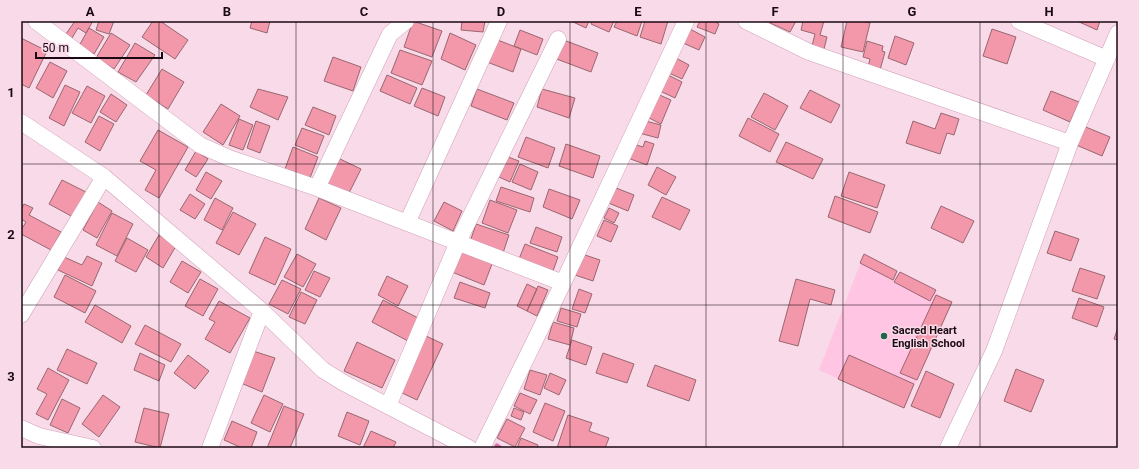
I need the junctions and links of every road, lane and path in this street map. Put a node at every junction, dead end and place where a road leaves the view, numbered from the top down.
1 (36, 21) edge
2 (406, 21) edge
3 (499, 21) edge
4 (686, 21) edge
5 (746, 21) edge
6 (1019, 21) edge
7 (1118, 33) edge
8 (558, 39) dead end
9 (1107, 59) junction
10 (21, 122) edge
11 (1070, 143) junction
12 (104, 177) junction
13 (317, 188) junction
14 (407, 223) junction
15 (458, 242) junction
16 (563, 283) junction
17 (262, 311) junction
18 (21, 315) edge
19 (388, 406) junction
20 (21, 428) edge
21 (37, 442) edge
22 (93, 448) edge
23 (210, 448) edge
24 (469, 448) edge
25 (482, 448) edge
26 (948, 448) edge

1 - 13 street
2 - 13 street
3 - 14 street
4 - 16 street
5 - 11 street
6 - 9 street
7 - 9 street
8 - 15 street
9 - 11 street
10 - 12 street
11 - 26 street
12 - 17 street
12 - 18 street
13 - 14 street
14 - 15 street
15 - 16 street
15 - 19 street
16 - 25 street
17 - 19 street
17 - 23 street
19 - 24 street
20 - 21 street
21 - 22 street

